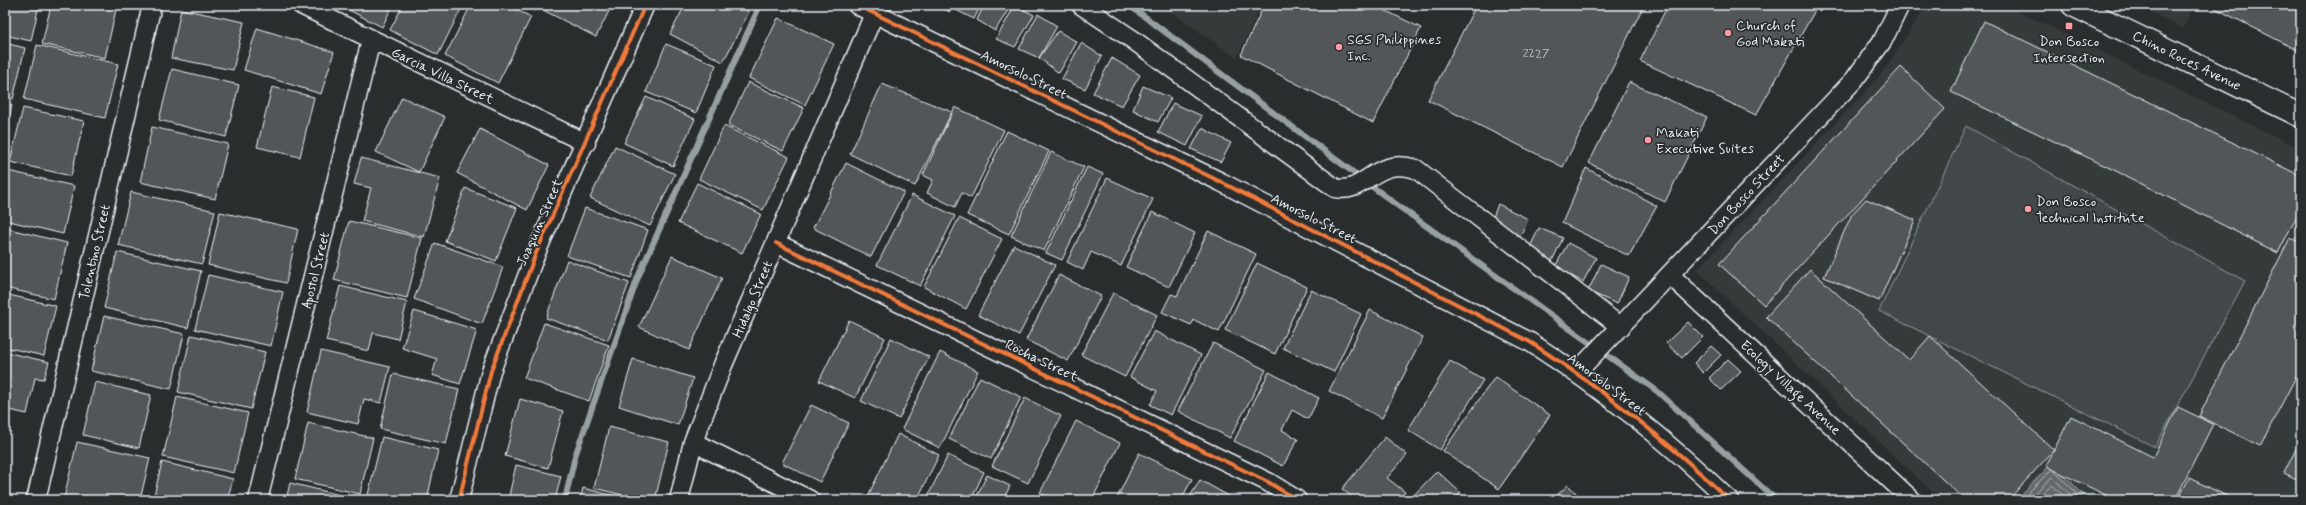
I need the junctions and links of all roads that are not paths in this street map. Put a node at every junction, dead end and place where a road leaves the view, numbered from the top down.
1 (152, 5) edge
2 (301, 5) edge
3 (645, 5) edge
4 (857, 5) edge
5 (1081, 5) edge
6 (1900, 5) edge
7 (2073, 5) edge
8 (874, 14) junction
9 (371, 40) junction
10 (2301, 116) edge
11 (586, 143) junction
12 (776, 243) junction
13 (1670, 275) junction
14 (1621, 327) junction
15 (1577, 372) junction
16 (694, 442) junction
17 (36, 500) edge
18 (258, 500) edge
19 (459, 500) edge
20 (679, 500) edge
21 (810, 500) edge
22 (1297, 500) edge
23 (1729, 500) edge
24 (1912, 500) edge

1 - 17 street, Tolentino Street
2 - 9 street, Garcia Villa Street
3 - 11 street, Joaquin Street
4 - 8 street, Amorsolo Street
5 - 14 street
6 - 13 street, Don Bosco Street
7 - 10 main road, Chino Roces Avenue
8 - 12 street, Hidalgo Street
8 - 15 street, Amorsolo Street
9 - 11 street, Garcia Villa Street
9 - 18 street, Apostol Street
11 - 19 street, Joaquin Street
12 - 16 street, Hidalgo Street
12 - 22 street, Rocha Street
13 - 14 street, Don Bosco Street
13 - 24 street, Ecology Village Avenue
14 - 15 street, Don Bosco Street
15 - 23 street, Amorsolo Street
16 - 20 street, Hidalgo Street
16 - 21 street

